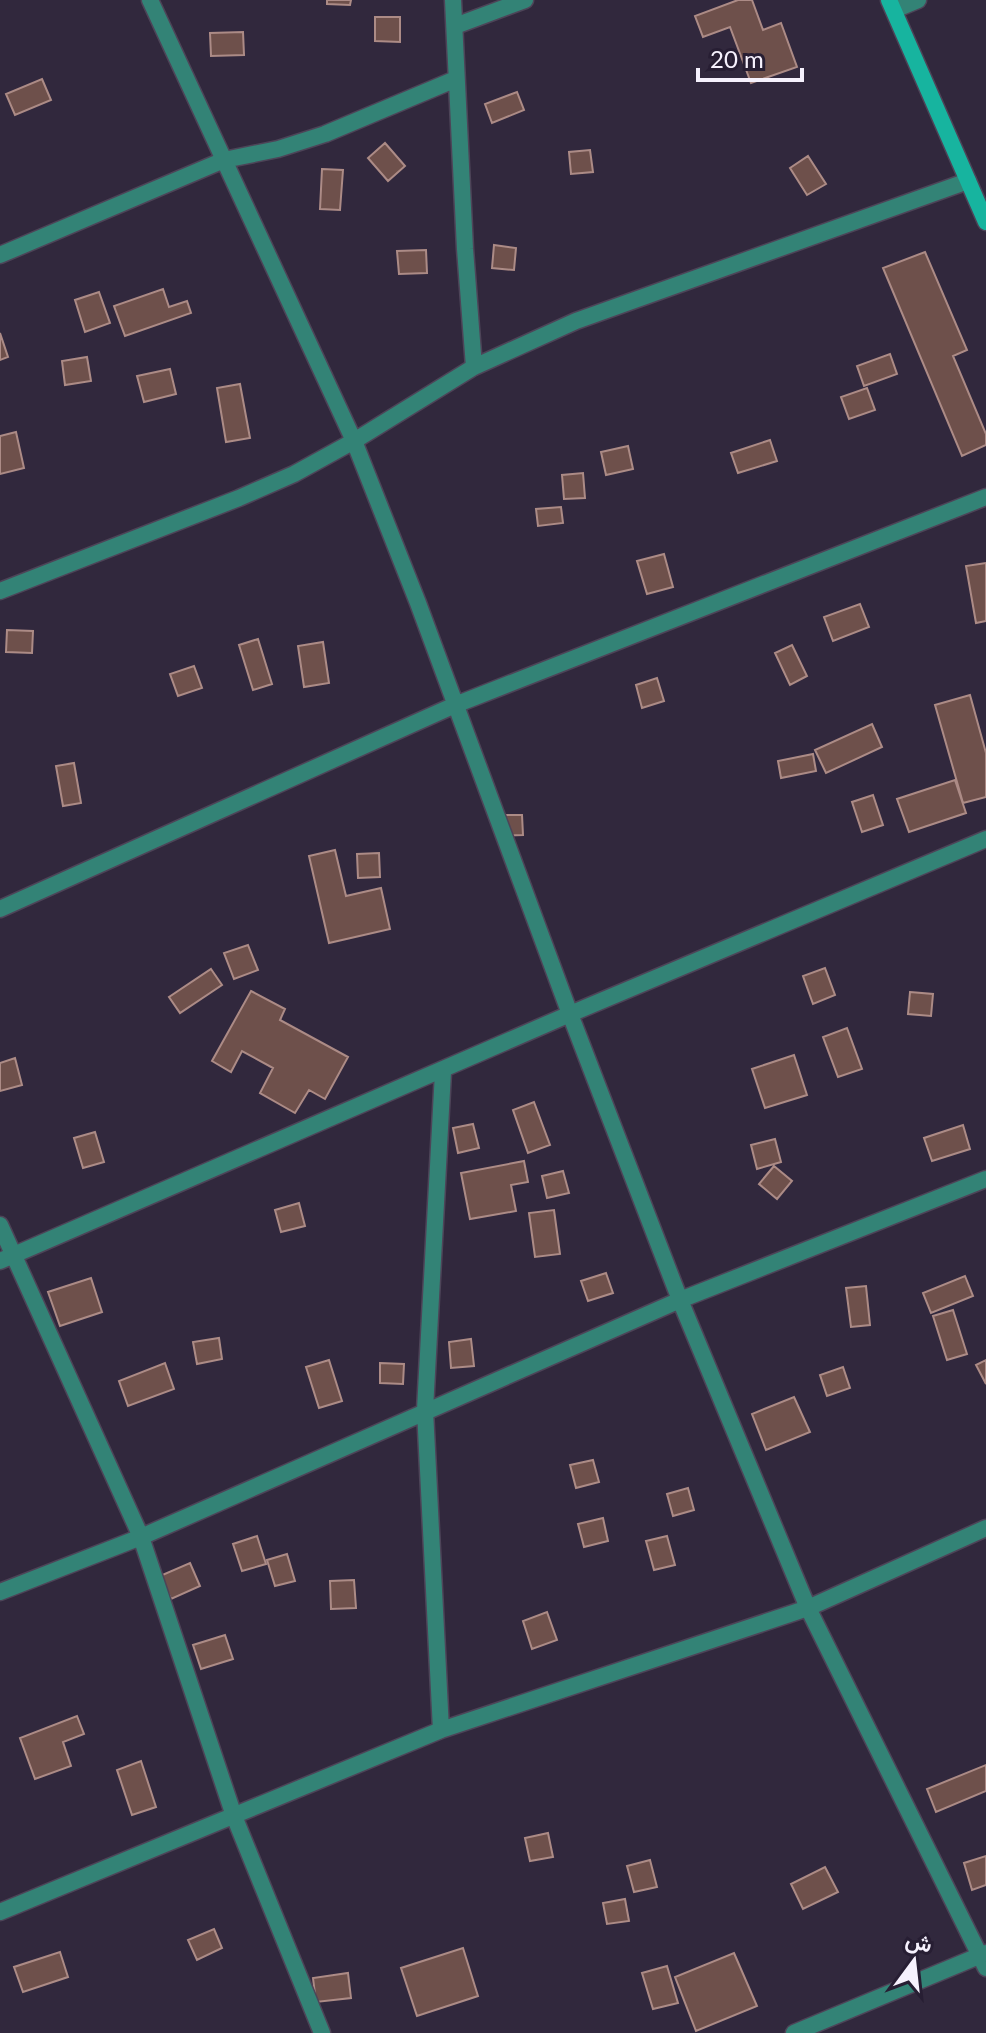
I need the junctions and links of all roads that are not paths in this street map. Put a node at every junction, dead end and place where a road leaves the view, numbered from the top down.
1 (150, 0) edge
2 (453, 0) edge
3 (525, 0) edge
4 (918, 0) edge
5 (891, 5) edge
6 (455, 26) junction
7 (456, 79) junction
8 (224, 160) junction
9 (968, 181) junction
10 (986, 222) edge
11 (0, 255) edge
12 (474, 367) junction
13 (354, 441) junction
14 (986, 497) edge
15 (0, 591) edge
16 (455, 705) junction
17 (986, 839) edge
18 (0, 909) edge
19 (570, 1014) junction
20 (443, 1072) junction
21 (986, 1179) edge
22 (0, 1225) edge
23 (8, 1258) edge
24 (680, 1300) junction
25 (425, 1410) junction
26 (986, 1528) edge
27 (141, 1537) junction
28 (0, 1592) edge
29 (808, 1608) junction
30 (441, 1730) junction
31 (234, 1816) junction
32 (0, 1912) edge
33 (984, 1959) edge
34 (322, 2033) edge
35 (794, 2033) edge

1 - 8 street
2 - 6 street
3 - 6 street
4 - 5 street
5 - 9 main road
6 - 7 street
7 - 8 street
7 - 12 street
8 - 11 street
8 - 13 street
9 - 10 main road
9 - 12 street
12 - 13 street
13 - 15 street
13 - 16 street
14 - 16 street
16 - 18 street
16 - 19 street
17 - 19 street
19 - 20 street
19 - 24 street
20 - 23 street
20 - 25 street
21 - 24 street
22 - 23 street
23 - 27 street
24 - 25 street
24 - 29 street
25 - 27 street
25 - 30 street
26 - 29 street
27 - 28 street
27 - 31 street
29 - 30 street
29 - 33 street
30 - 31 street
31 - 32 street
31 - 34 street
33 - 35 street

